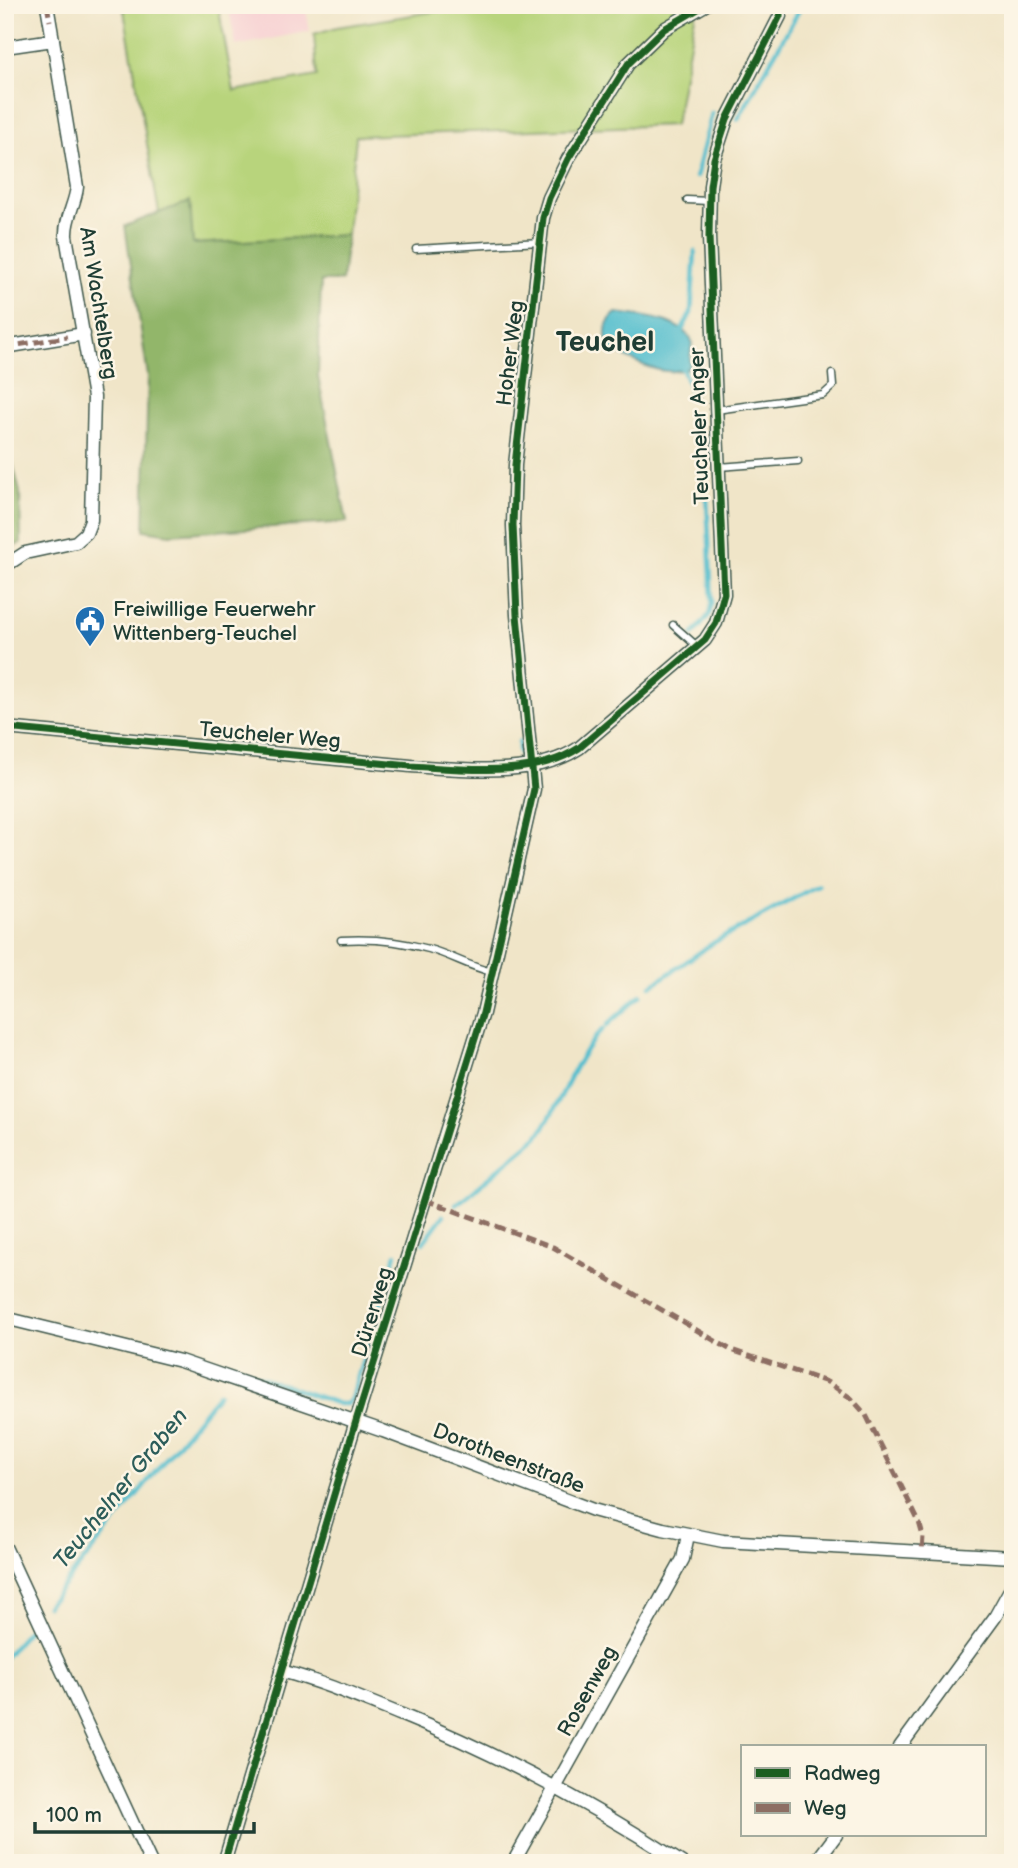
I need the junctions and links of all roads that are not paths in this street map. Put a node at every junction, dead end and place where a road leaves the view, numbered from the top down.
1 (47, 5) edge
2 (705, 5) edge
3 (780, 5) edge
4 (53, 40) junction
5 (5, 47) edge
6 (687, 200) dead end
7 (709, 201) junction
8 (541, 242) junction
9 (416, 249) dead end
10 (84, 334) junction
11 (5, 347) edge
12 (832, 374) dead end
13 (716, 410) junction
14 (798, 461) dead end
15 (719, 467) junction
16 (5, 566) edge
17 (673, 625) dead end
18 (698, 647) junction
19 (5, 729) edge
20 (532, 766) junction
21 (341, 940) dead end
22 (492, 972) junction
23 (5, 1318) edge
24 (356, 1422) junction
25 (688, 1535) junction
26 (5, 1547) edge
27 (1013, 1558) edge
28 (1013, 1573) edge
29 (281, 1671) junction
30 (901, 1745) edge
31 (555, 1788) junction
32 (835, 1836) edge
33 (151, 1863) edge
34 (224, 1863) edge
35 (513, 1863) edge
36 (682, 1863) edge
37 (815, 1863) edge

1 - 4 street, Am Wachtelberg
2 - 8 street, Hoher Weg
3 - 7 street, Teucheler Anger
4 - 5 street
4 - 10 street, Am Wachtelberg
6 - 7 lane
7 - 13 street, Teucheler Anger
8 - 9 lane
8 - 20 street, Hoher Weg
10 - 11 street
10 - 16 street, Am Wachtelberg
12 - 13 lane
13 - 15 street, Teucheler Anger
14 - 15 lane
15 - 18 street, Teucheler Anger
17 - 18 lane
18 - 20 street, Teucheler Anger
19 - 20 street, Teucheler Weg
20 - 22 street, Dürerweg
21 - 22 lane
22 - 24 street, Dürerweg
23 - 24 street, Dorotheenstraße
24 - 25 street, Dorotheenstraße
24 - 29 street, Dürerweg
25 - 27 street, Dorotheenstraße
25 - 31 street, Rosenweg
26 - 33 street
28 - 30 street
29 - 31 street
29 - 34 street, Dürerweg
31 - 35 street, Rosenweg
31 - 36 street
32 - 37 street

